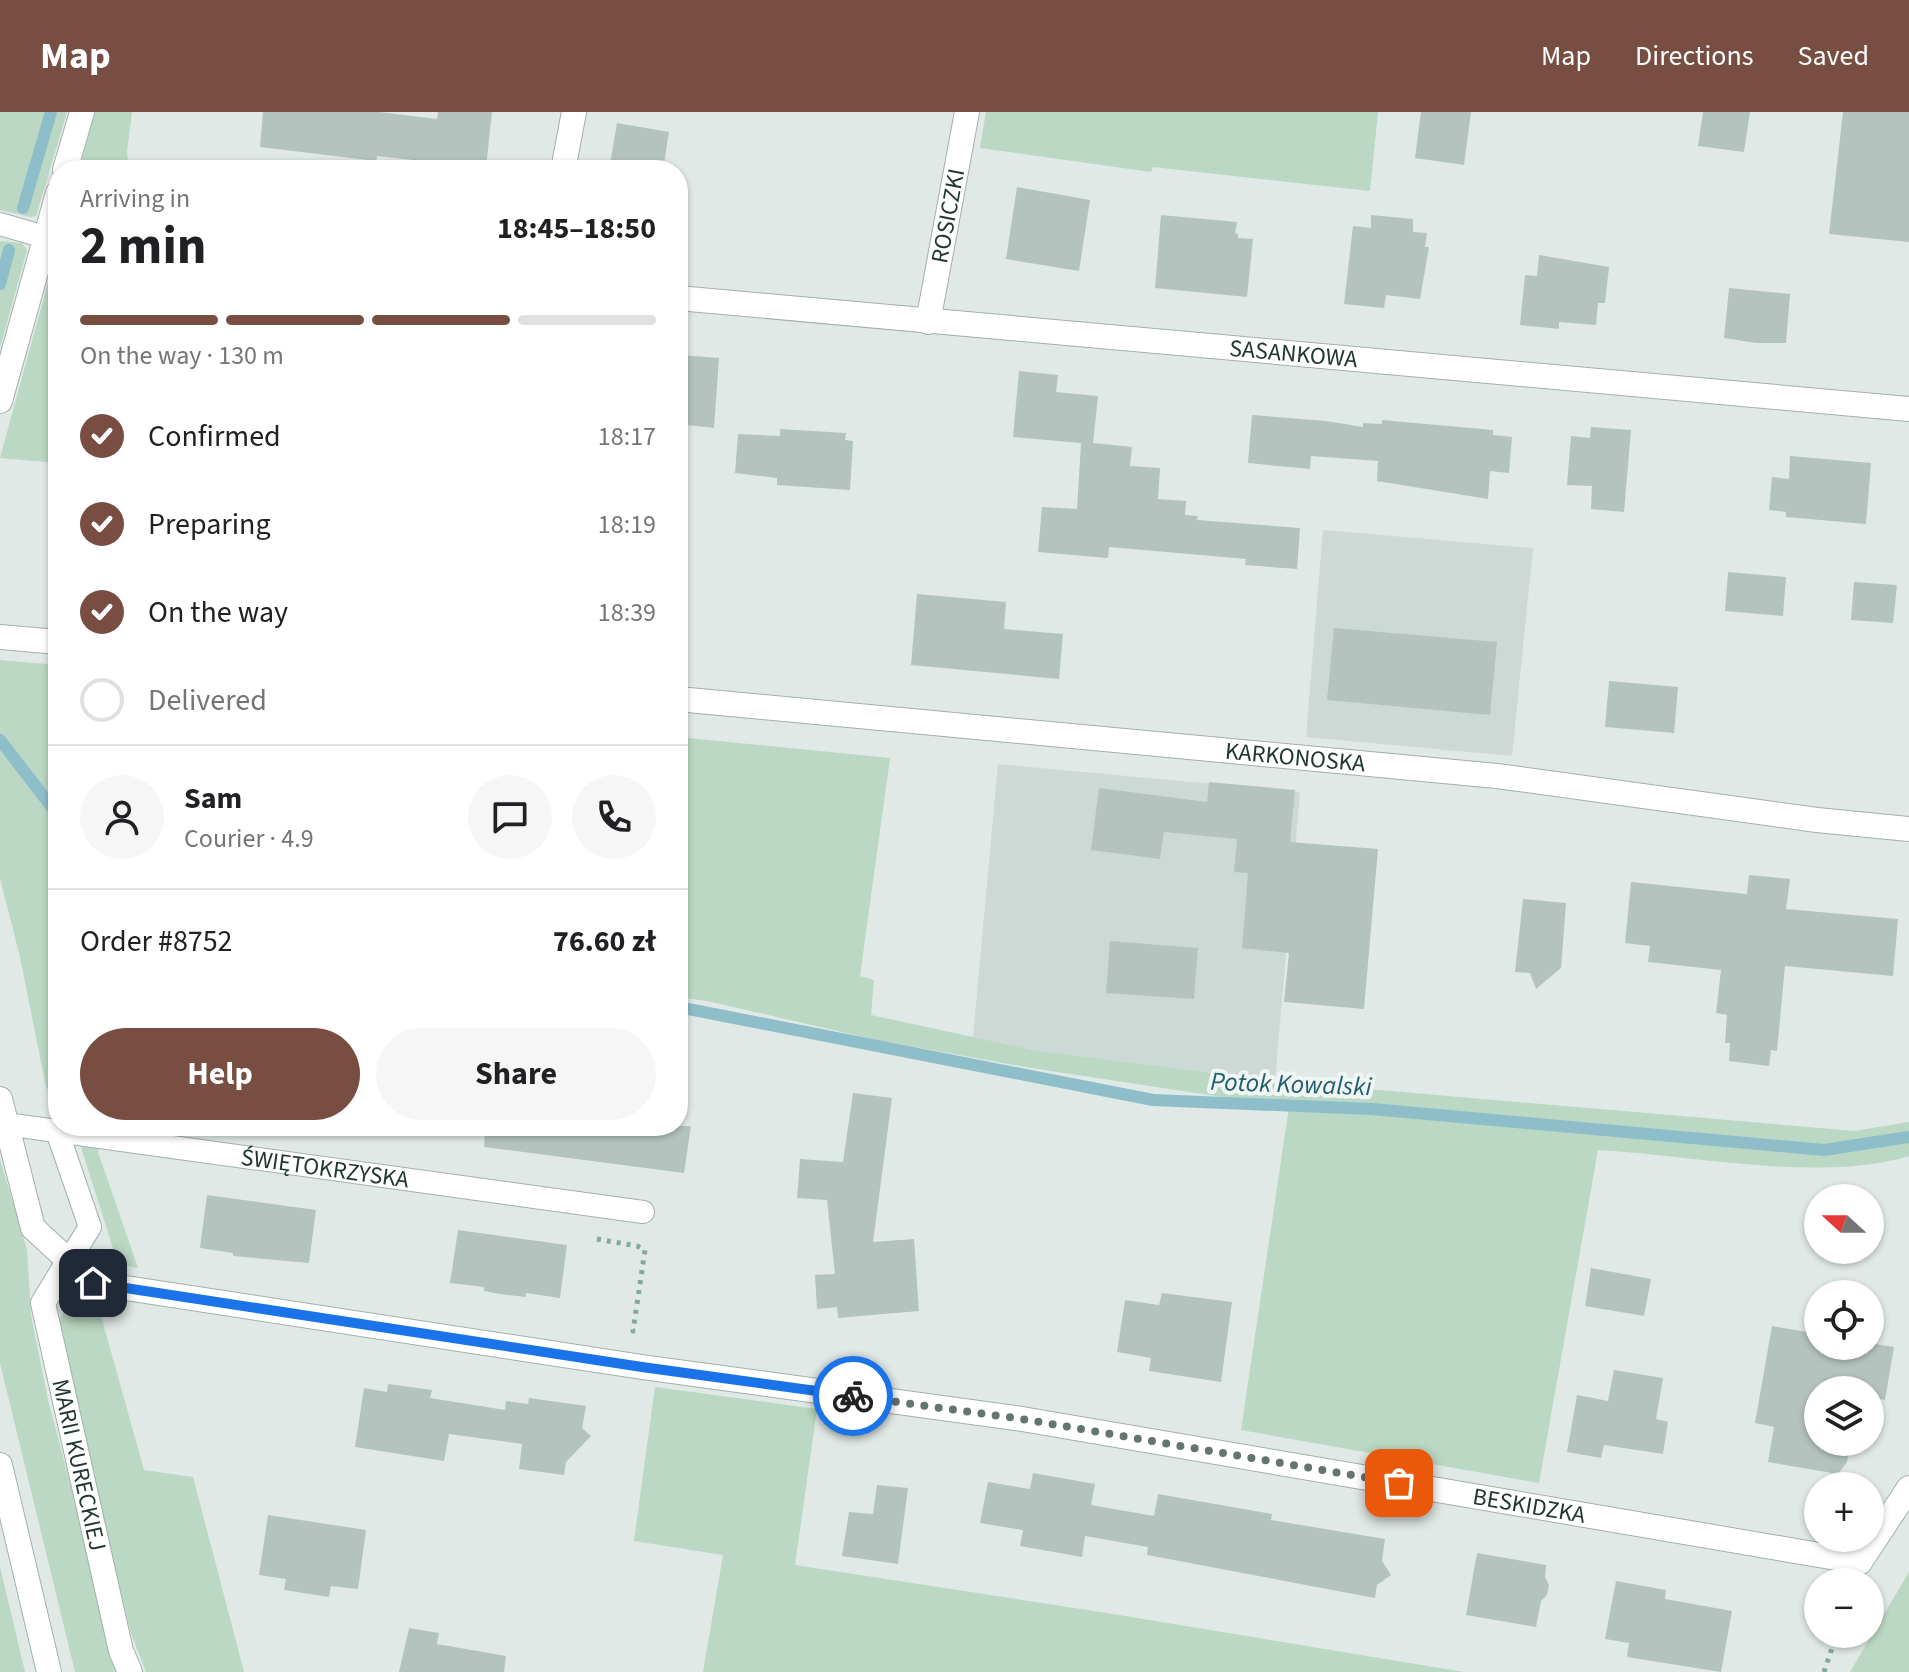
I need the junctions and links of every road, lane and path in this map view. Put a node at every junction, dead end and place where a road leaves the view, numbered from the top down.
1 (82, 112) edge
2 (574, 112) edge
3 (967, 112) edge
4 (68, 160) edge
5 (565, 160) edge
6 (0, 224) edge
7 (48, 227) edge
8 (45, 237) junction
9 (688, 299) edge
10 (928, 322) junction
11 (0, 401) edge
12 (1909, 409) edge
13 (0, 637) edge
14 (48, 641) edge
15 (688, 700) edge
16 (1909, 829) edge
17 (0, 1099) edge
18 (6, 1124) junction
19 (48, 1130) edge
20 (59, 1136) edge
21 (93, 1136) edge
22 (575, 1203) junction
23 (643, 1212) dead end
24 (68, 1262) junction
25 (647, 1333) dead end
26 (0, 1465) edge
27 (1909, 1488) edge
28 (1832, 1648) edge
29 (49, 1672) edge
30 (130, 1672) edge
31 (1824, 1672) edge

1 - 4 street
2 - 5 street
3 - 10 street, ROSICZKI
6 - 8 lane
7 - 8 street
8 - 11 street
9 - 10 street, SASANKOWA
10 - 12 street, SASANKOWA
13 - 14 street
15 - 16 street, KARKONOSKA
17 - 18 street
18 - 19 lane, ŚWIĘTOKRZYSKA
18 - 24 street
20 - 24 lane
21 - 22 lane, ŚWIĘTOKRZYSKA
22 - 23 lane, ŚWIĘTOKRZYSKA
22 - 25 path
24 - 27 street, BESKIDZKA
24 - 30 street, MARII KURECKIEJ
26 - 29 street
28 - 31 path

